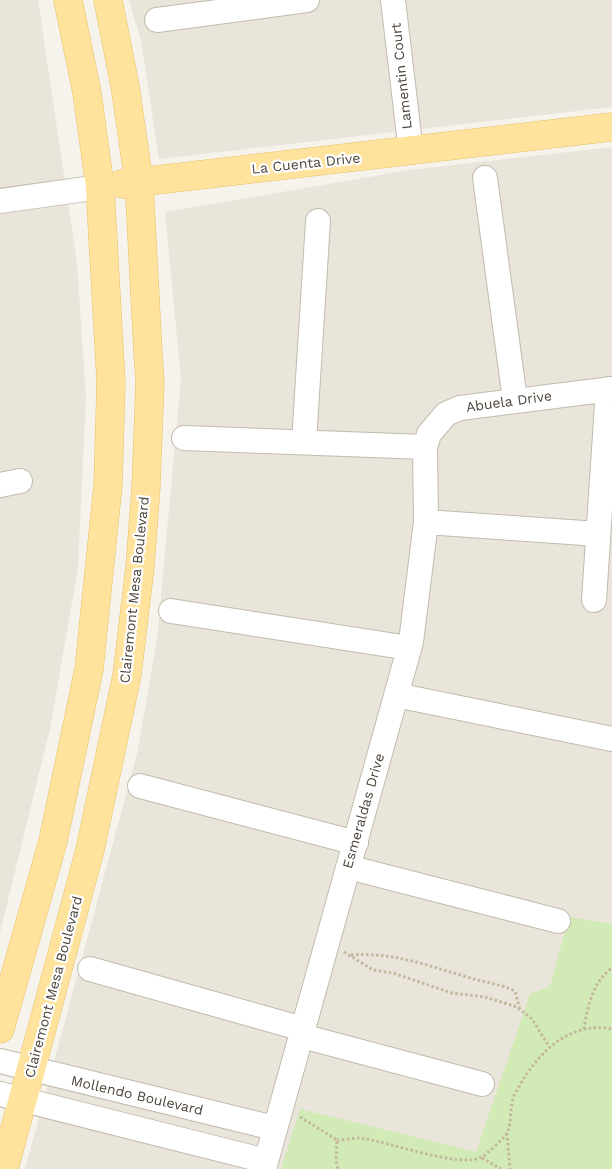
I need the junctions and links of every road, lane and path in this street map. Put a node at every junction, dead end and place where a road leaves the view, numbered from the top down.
1 (68, 0) edge
2 (108, 0) edge
3 (307, 0) edge
4 (393, 0) edge
5 (268, 3) edge
6 (157, 20) dead end
7 (612, 127) edge
8 (411, 152) junction
9 (485, 178) dead end
10 (139, 182) junction
11 (100, 186) junction
12 (0, 200) edge
13 (318, 221) dead end
14 (610, 389) edge
15 (514, 400) junction
16 (184, 438) dead end
17 (304, 442) junction
18 (424, 447) junction
19 (426, 522) junction
20 (598, 534) junction
21 (594, 600) dead end
22 (171, 612) dead end
23 (409, 648) junction
24 (396, 694) junction
25 (612, 739) edge
26 (140, 786) dead end
27 (356, 843) junction
28 (348, 867) junction
29 (558, 921) dead end
30 (326, 945) junction
31 (351, 955) junction
32 (612, 968) edge
33 (90, 969) dead end
34 (520, 1010) junction
35 (0, 1029) edge
36 (612, 1029) edge
37 (584, 1030) junction
38 (303, 1033) junction
39 (550, 1048) junction
40 (0, 1061) edge
41 (32, 1070) junction
42 (482, 1084) dead end
43 (11, 1098) edge
44 (278, 1117) junction
45 (507, 1133) junction
46 (337, 1140) junction
47 (482, 1158) junction
48 (265, 1165) edge
49 (4, 1169) edge
50 (338, 1169) edge
51 (501, 1169) edge
52 (510, 1169) edge

1 - 11 main road
2 - 10 main road, Clairemont Mesa Boulevard
3 - 5 street
4 - 8 street, Lamentin Court
5 - 6 street
7 - 8 main road, La Cuenta Drive
8 - 10 main road, La Cuenta Drive
9 - 15 street
10 - 11 main road, La Cuenta Drive
10 - 41 main road, Clairemont Mesa Boulevard
11 - 12 street, La Cuenta Drive
11 - 35 main road
13 - 17 street
14 - 15 street, Abuela Drive
14 - 20 street
15 - 18 street, Abuela Drive
16 - 17 street
17 - 18 street
18 - 19 street, Esmeraldas Drive
19 - 20 street
19 - 23 street, Esmeraldas Drive
20 - 21 street
22 - 23 street
23 - 24 street, Esmeraldas Drive
24 - 25 street
24 - 27 street, Esmeraldas Drive
26 - 27 street
27 - 28 street, Esmeraldas Drive
28 - 29 street
28 - 30 street, Esmeraldas Drive
30 - 31 path
30 - 38 street, Esmeraldas Drive
31 - 34 path
31 - 34 path
32 - 37 path
33 - 38 street
34 - 39 path
36 - 37 path
37 - 39 path
38 - 42 street
38 - 44 street, Esmeraldas Drive
39 - 45 path
40 - 41 street, Mollendo Boulevard
41 - 43 main road, Clairemont Mesa Boulevard
41 - 44 street, Mollendo Boulevard
43 - 48 street
43 - 49 main road, Clairemont Mesa Boulevard
44 - 46 path
44 - 48 street, Esmeraldas Drive
45 - 47 path
45 - 52 path
46 - 47 path
46 - 50 path
47 - 51 path

